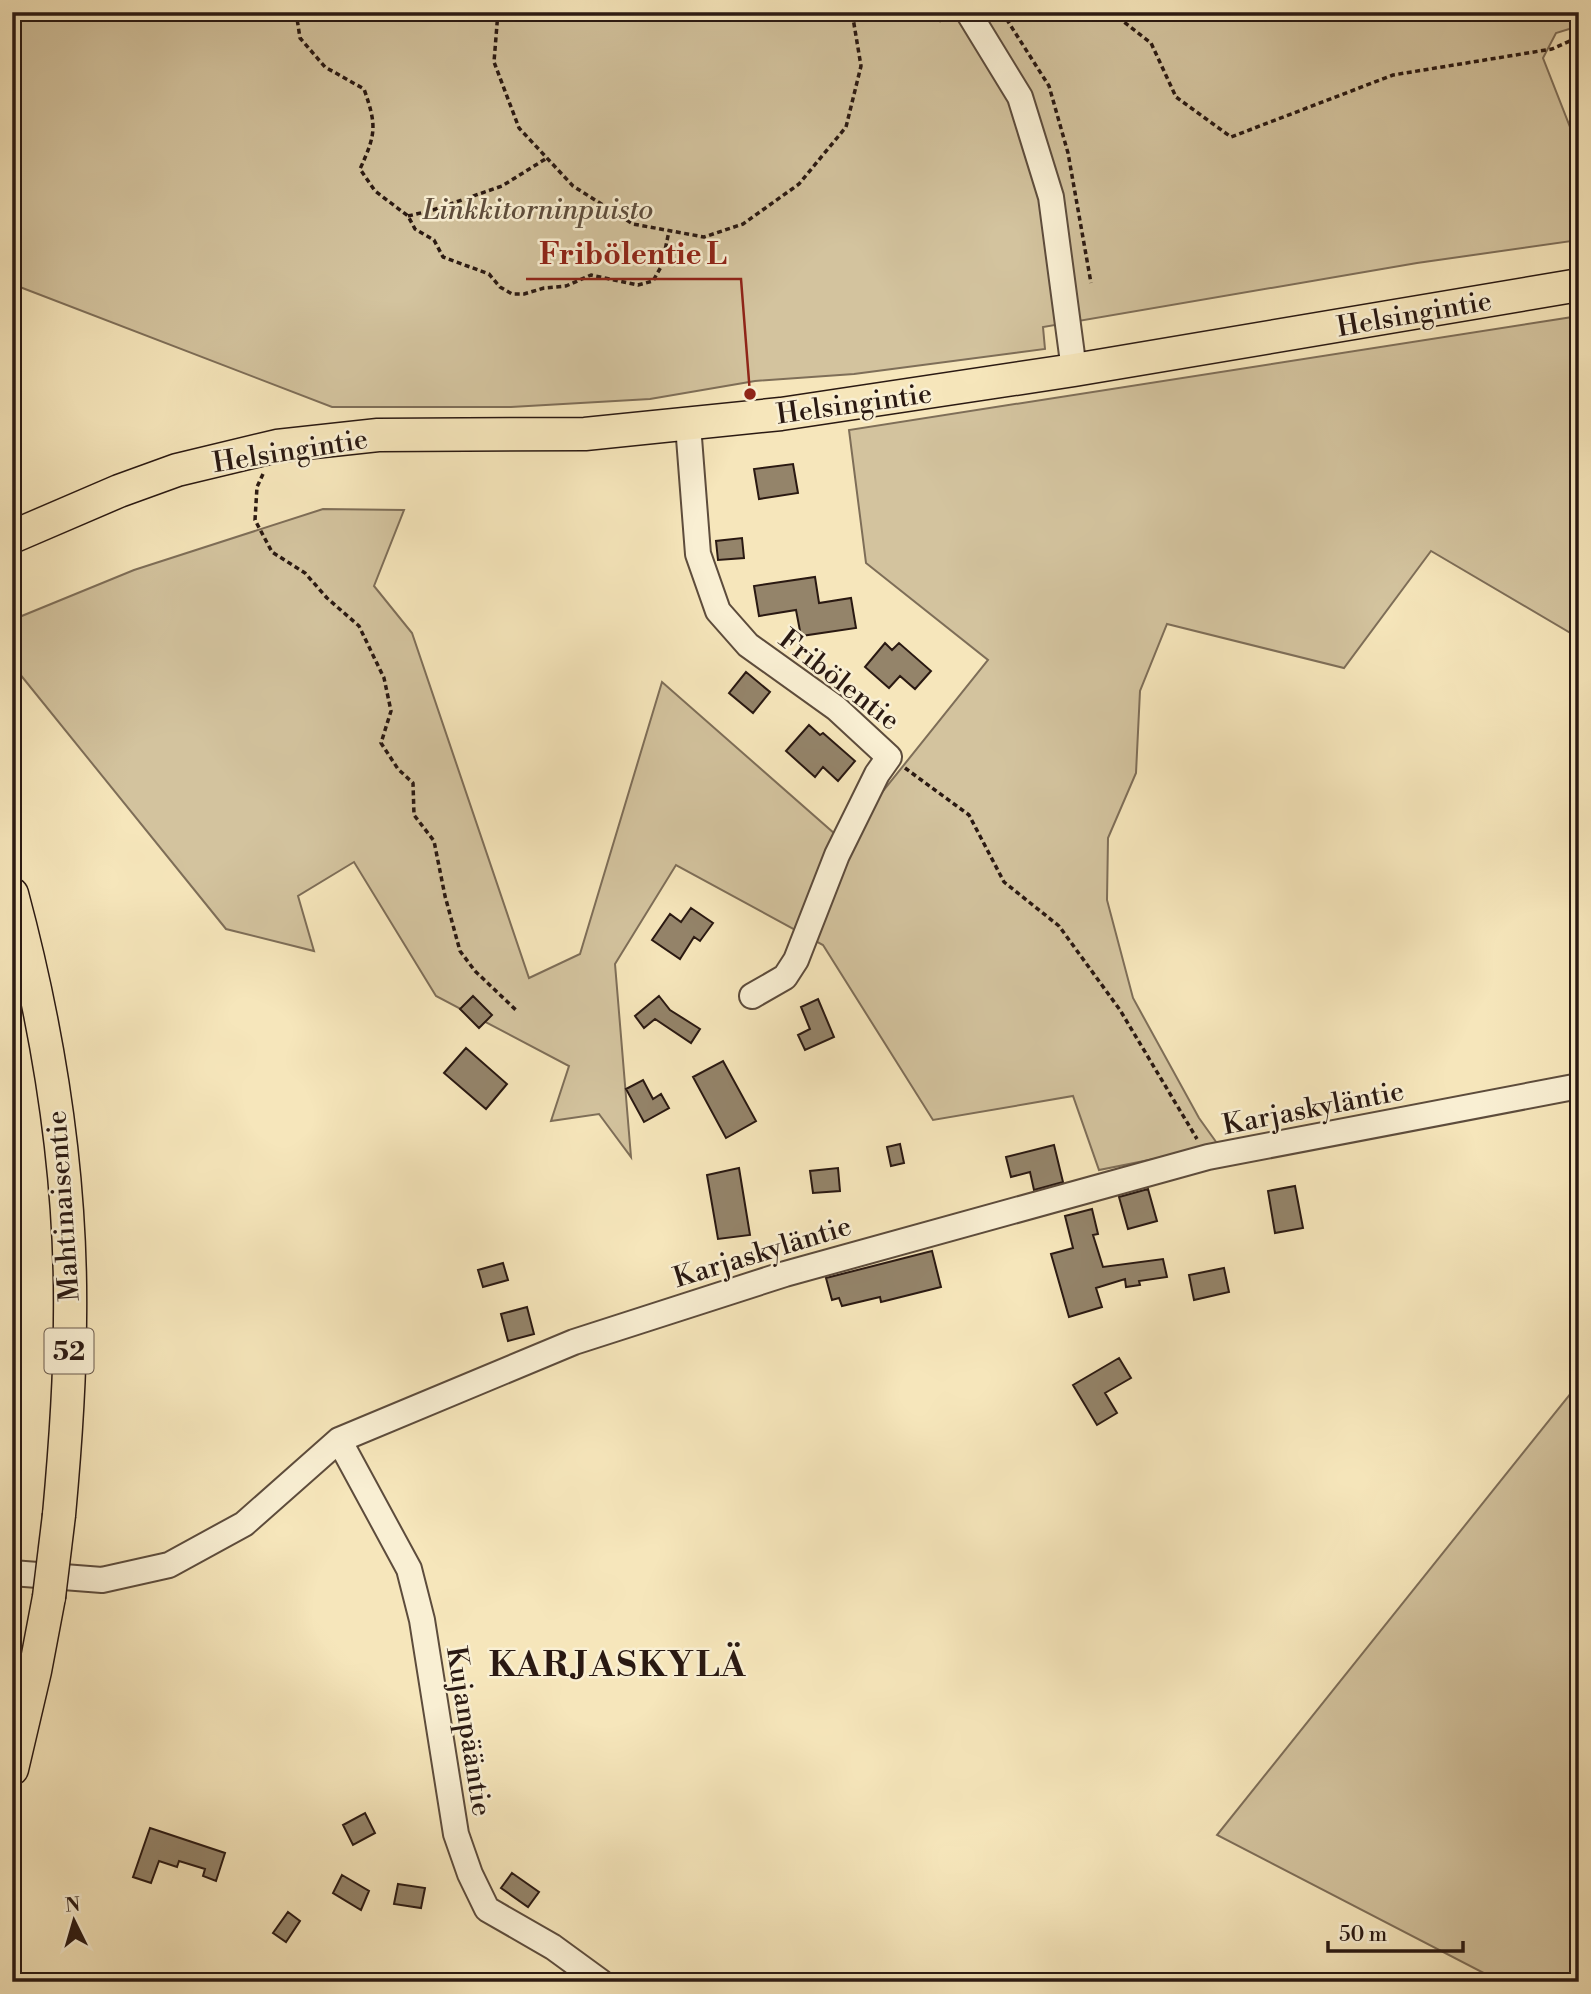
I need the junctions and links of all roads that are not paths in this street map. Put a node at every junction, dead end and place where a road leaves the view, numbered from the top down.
1 (968, 12) edge
2 (1579, 285) edge
3 (1074, 370) junction
4 (688, 425) junction
5 (12, 537) edge
6 (12, 894) edge
7 (752, 996) dead end
8 (1579, 1086) edge
9 (340, 1440) junction
10 (12, 1573) edge
11 (12, 1769) edge
12 (601, 1982) edge

1 - 3 street
2 - 3 main road, Helsingintie
3 - 4 main road, Helsingintie
4 - 5 main road, Helsingintie
4 - 7 street, Fribölentie
6 - 11 main road, Mahtinaisentie / 52, bridge
8 - 9 street, Karjaskyläntie
9 - 10 street, Karjaskyläntie
9 - 12 street, Kujanpääntie

